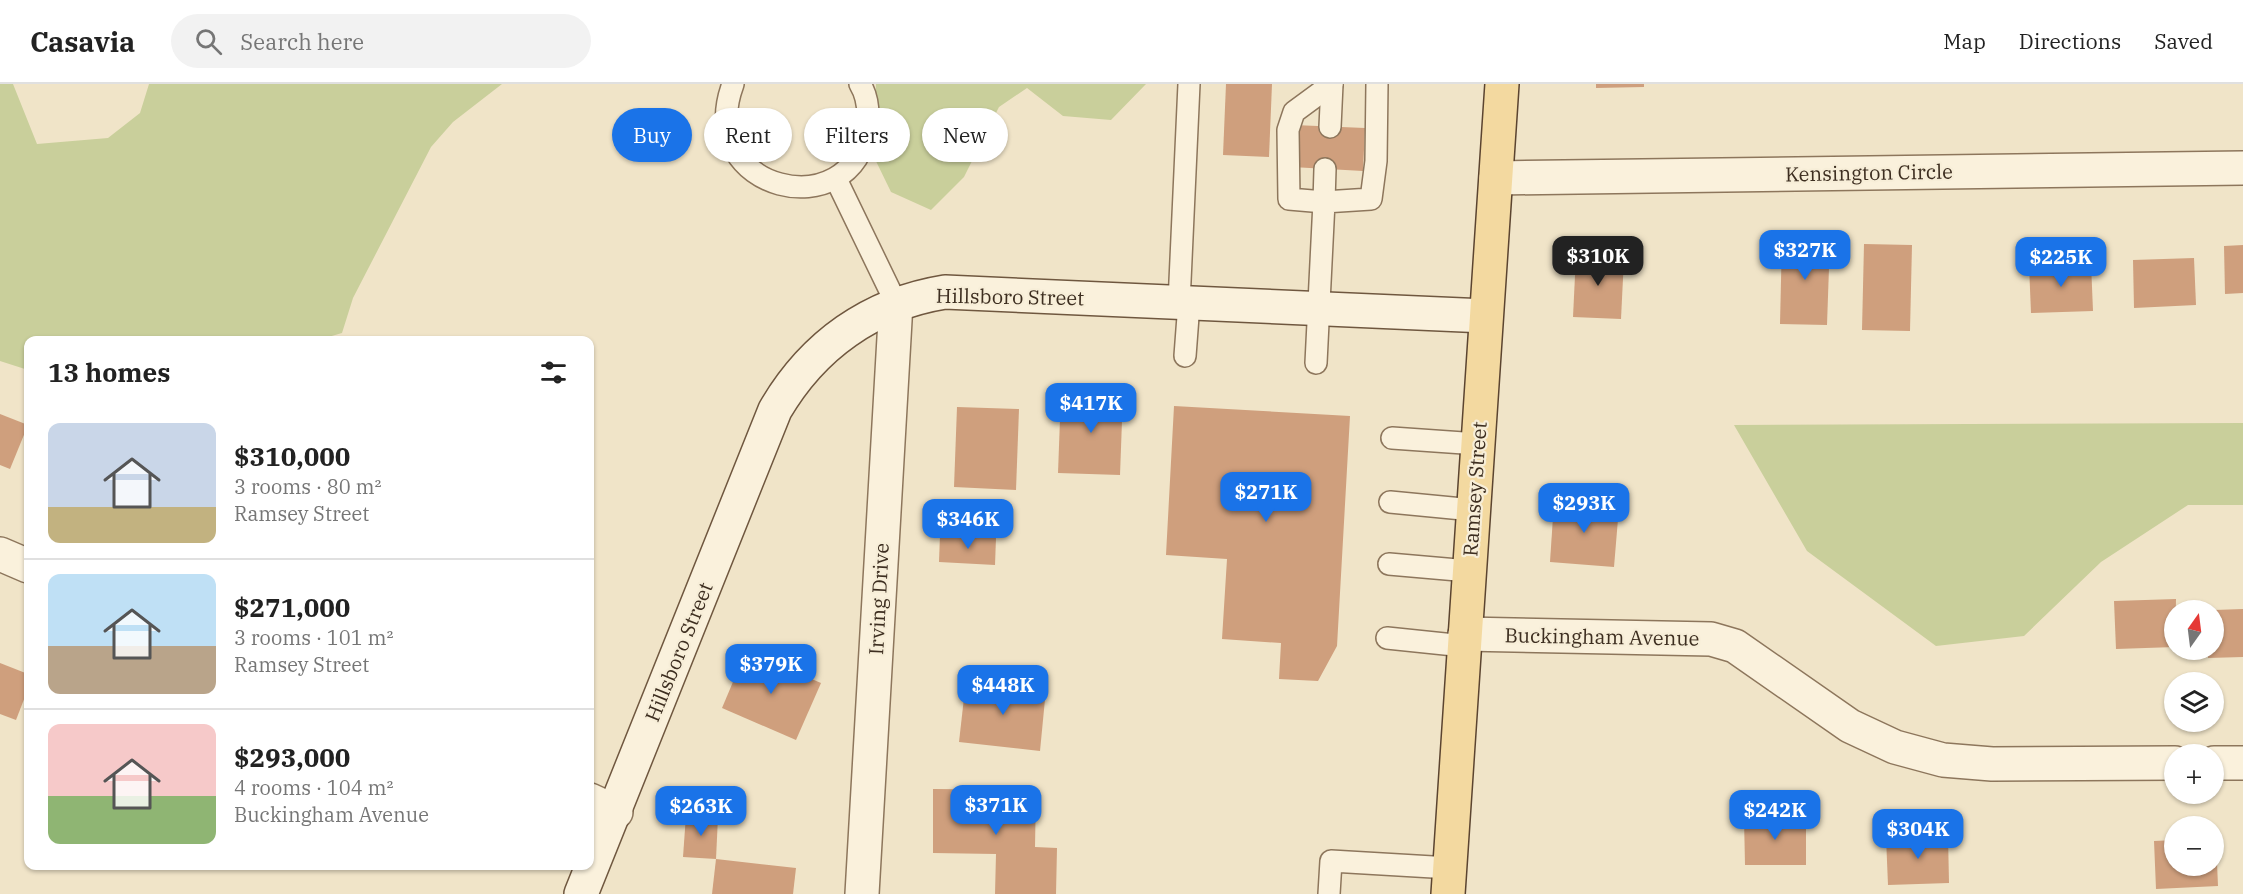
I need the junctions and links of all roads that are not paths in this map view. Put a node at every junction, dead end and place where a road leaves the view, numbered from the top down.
1 (733, 84) edge
2 (860, 84) edge
3 (1189, 84) edge
4 (1332, 84) edge
5 (1377, 84) edge
6 (1502, 84) edge
7 (1330, 127) dead end
8 (2243, 168) edge
9 (1325, 169) dead end
10 (836, 178) junction
11 (1496, 178) junction
12 (1324, 202) junction
13 (896, 303) junction
14 (1184, 303) junction
15 (1320, 308) junction
16 (1486, 316) junction
17 (1185, 356) dead end
18 (1316, 363) dead end
19 (1392, 438) dead end
20 (1478, 444) junction
21 (1390, 502) dead end
22 (1473, 510) junction
23 (0, 554) edge
24 (24, 564) edge
25 (1389, 564) dead end
26 (1469, 572) junction
27 (1387, 638) dead end
28 (1465, 640) junction
29 (2224, 763) edge
30 (2243, 763) edge
31 (2164, 764) edge
32 (603, 806) edge
33 (594, 842) edge
34 (587, 870) edge
35 (1449, 881) edge
36 (581, 894) edge
37 (862, 894) edge
38 (1329, 894) edge

1 - 10 lane
2 - 10 lane
3 - 14 lane
4 - 7 lane
4 - 12 lane
5 - 12 lane
6 - 11 main road, Ramsey Street
8 - 11 street, Kensington Circle
9 - 12 lane
10 - 13 lane
11 - 16 main road, Ramsey Street
12 - 15 lane
13 - 14 street, Hillsboro Street
13 - 32 street, Hillsboro Street
13 - 37 street, Irving Drive
14 - 15 street, Hillsboro Street
14 - 17 lane
15 - 16 street, Hillsboro Street
15 - 18 lane
16 - 20 main road, Ramsey Street
19 - 20 lane
20 - 22 main road, Ramsey Street
21 - 22 lane
22 - 26 main road, Ramsey Street
23 - 24 street
25 - 26 lane
26 - 28 main road, Ramsey Street
27 - 28 lane
28 - 31 street, Buckingham Avenue
28 - 35 main road, Ramsey Street
29 - 30 street
32 - 33 street, Hillsboro Street
34 - 36 street, Hillsboro Street
35 - 38 lane

